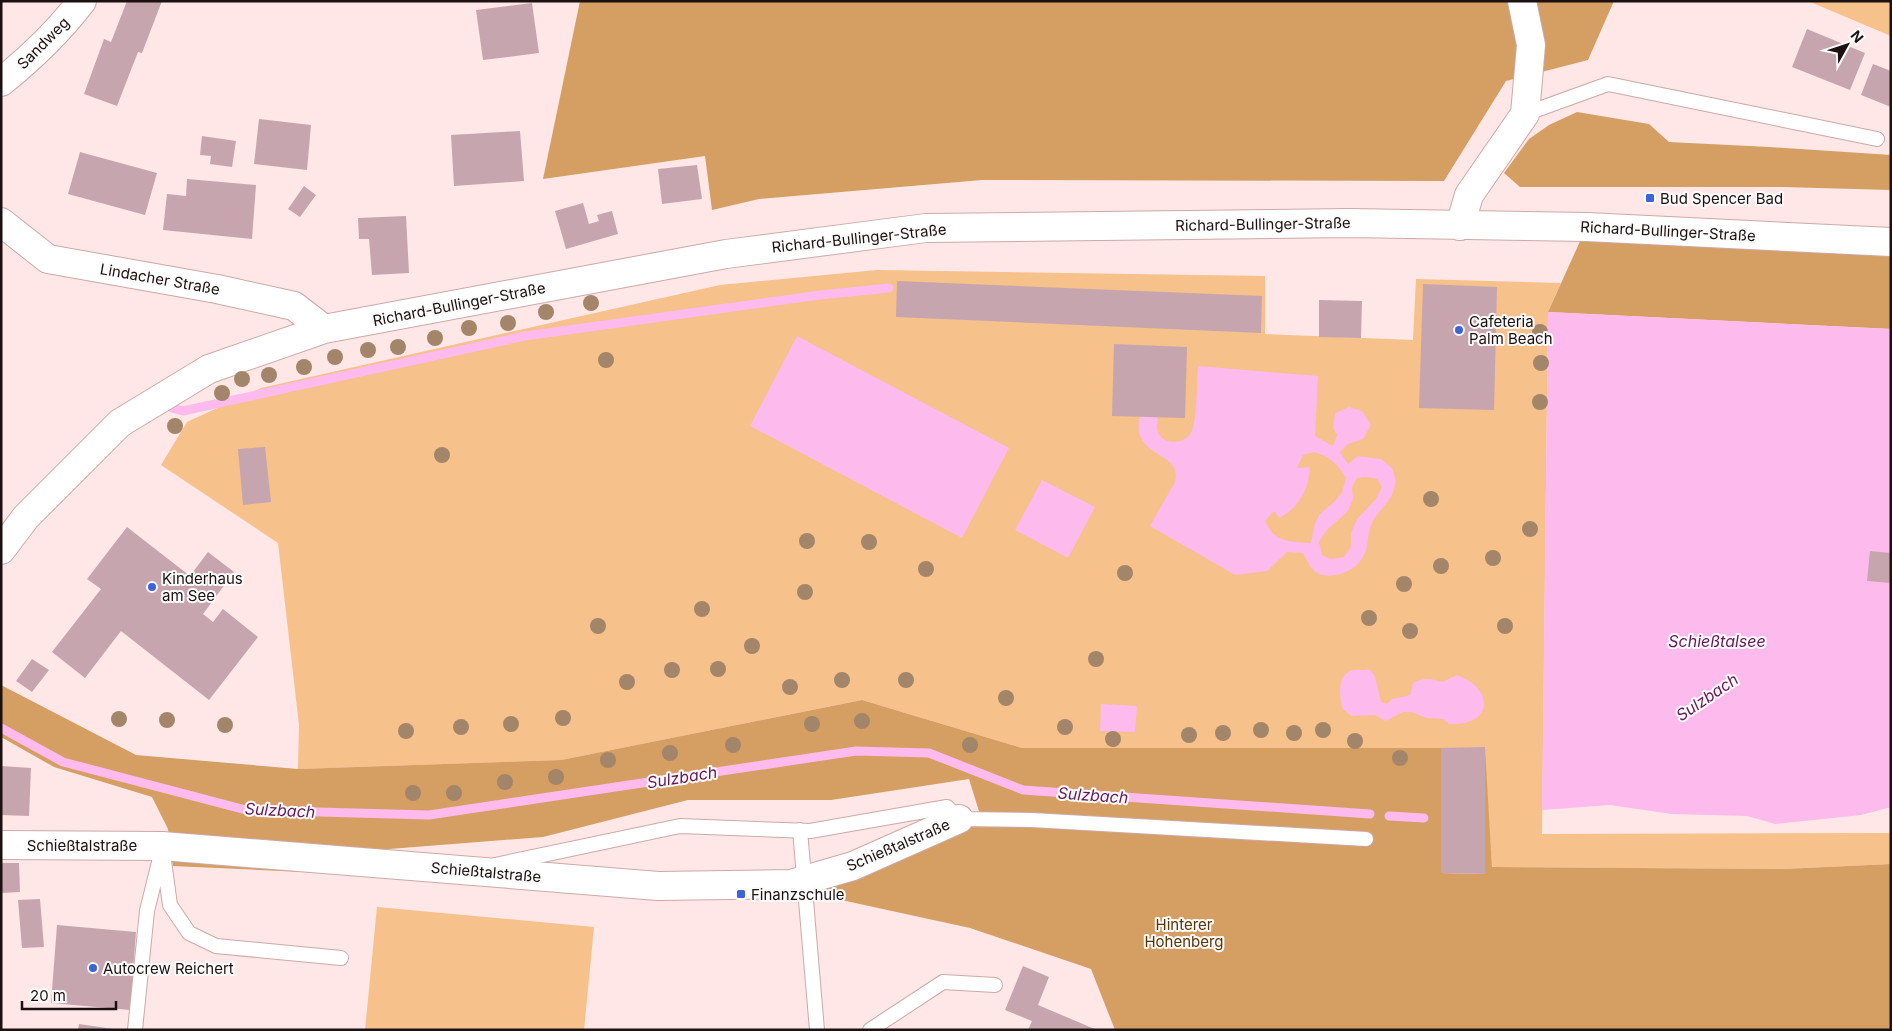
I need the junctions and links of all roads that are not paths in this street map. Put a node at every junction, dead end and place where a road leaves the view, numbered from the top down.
1 (82, 1) edge
2 (1522, 1) edge
3 (1, 82) edge
4 (1524, 114) junction
5 (1877, 139) dead end
6 (1, 222) edge
7 (1460, 226) junction
8 (1891, 242) edge
9 (324, 329) junction
10 (1, 550) edge
11 (959, 819) junction
12 (800, 830) junction
13 (1366, 839) dead end
14 (1, 845) edge
15 (162, 846) junction
16 (468, 871) junction
17 (805, 880) junction
18 (341, 958) dead end
19 (995, 985) dead end
20 (135, 1030) edge
21 (817, 1030) edge
22 (870, 1030) edge

1 - 3 street, Sandweg
2 - 4 street
4 - 5 lane
4 - 7 street
6 - 9 street, Lindacher Straße
7 - 8 street, Richard-Bullinger-Straße
7 - 9 street, Richard-Bullinger-Straße
9 - 10 street, Richard-Bullinger-Straße
11 - 12 lane
11 - 13 lane
11 - 17 street, Schießtalstraße
12 - 16 lane
12 - 17 lane
14 - 15 street, Schießtalstraße
15 - 16 street, Schießtalstraße
15 - 18 lane
15 - 20 lane
16 - 17 street, Schießtalstraße
17 - 21 lane
19 - 22 lane

